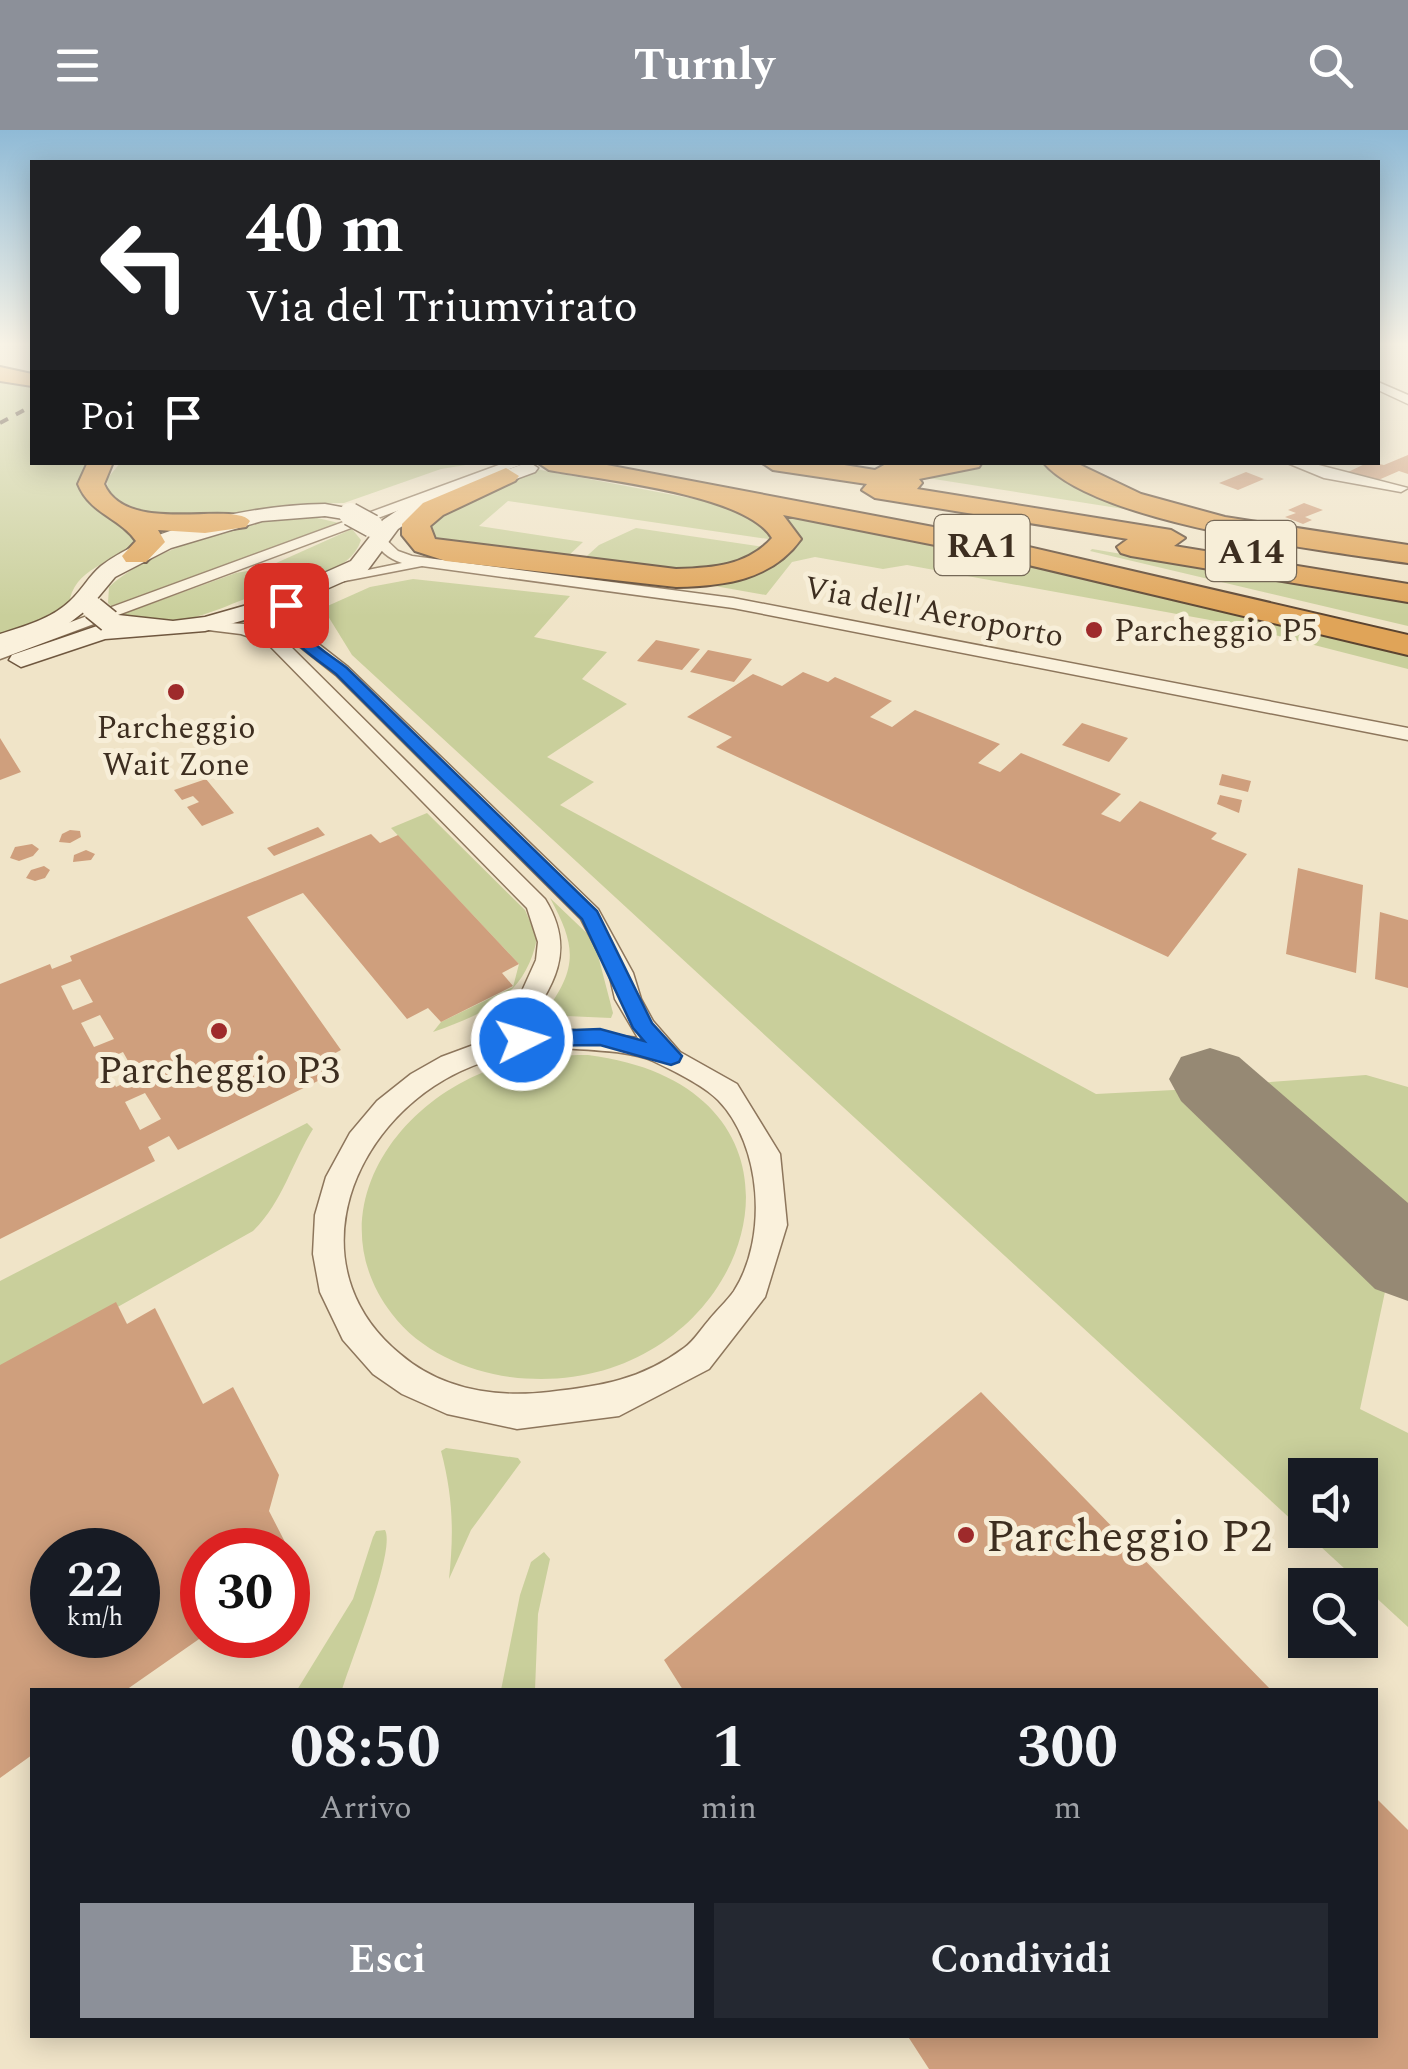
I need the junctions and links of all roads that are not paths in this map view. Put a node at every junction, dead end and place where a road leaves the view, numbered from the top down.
1 (827, 465) edge
2 (958, 465) edge
3 (1060, 465) edge
4 (1301, 465) edge
5 (102, 466) edge
6 (524, 466) edge
7 (601, 466) edge
8 (763, 467) edge
9 (714, 479) junction
10 (1401, 488) dead end
11 (108, 507) junction
12 (345, 513) junction
13 (236, 520) junction
14 (1094, 526) junction
15 (375, 532) junction
16 (136, 556) junction
17 (1408, 556) edge
18 (446, 563) junction
19 (1408, 569) edge
20 (1408, 577) edge
21 (305, 590) junction
22 (1408, 592) edge
23 (97, 607) junction
24 (206, 625) junction
25 (145, 630) junction
26 (1408, 634) edge
27 (0, 642) edge
28 (1408, 645) edge
29 (0, 654) edge
30 (0, 668) edge
31 (1408, 734) edge
32 (497, 1046) junction
33 (671, 1056) junction

1 - 2 highway
3 - 17 highway
4 - 10 street
5 - 11 highway
6 - 7 highway, RA1
6 - 7 highway
6 - 12 main road
6 - 15 main road
6 - 29 street
7 - 9 highway, A14
7 - 28 highway, RA1
8 - 14 highway, A14
8 - 17 highway, RA1
9 - 22 highway, A14
9 - 26 highway, A14
11 - 13 highway
11 - 16 highway
12 - 13 main road
12 - 15 main road, bridge
13 - 16 main road
14 - 19 highway, A14
14 - 20 highway, A14
15 - 18 street, Via dell'Aeroporto
15 - 21 main road
16 - 23 main road
18 - 21 street, Via dell'Aeroporto
18 - 31 street, Via dell'Aeroporto
21 - 24 main road
21 - 33 street
23 - 25 main road
23 - 27 main road
24 - 25 main road
24 - 32 street
25 - 30 main road
32 - 33 street
32 - 33 street

